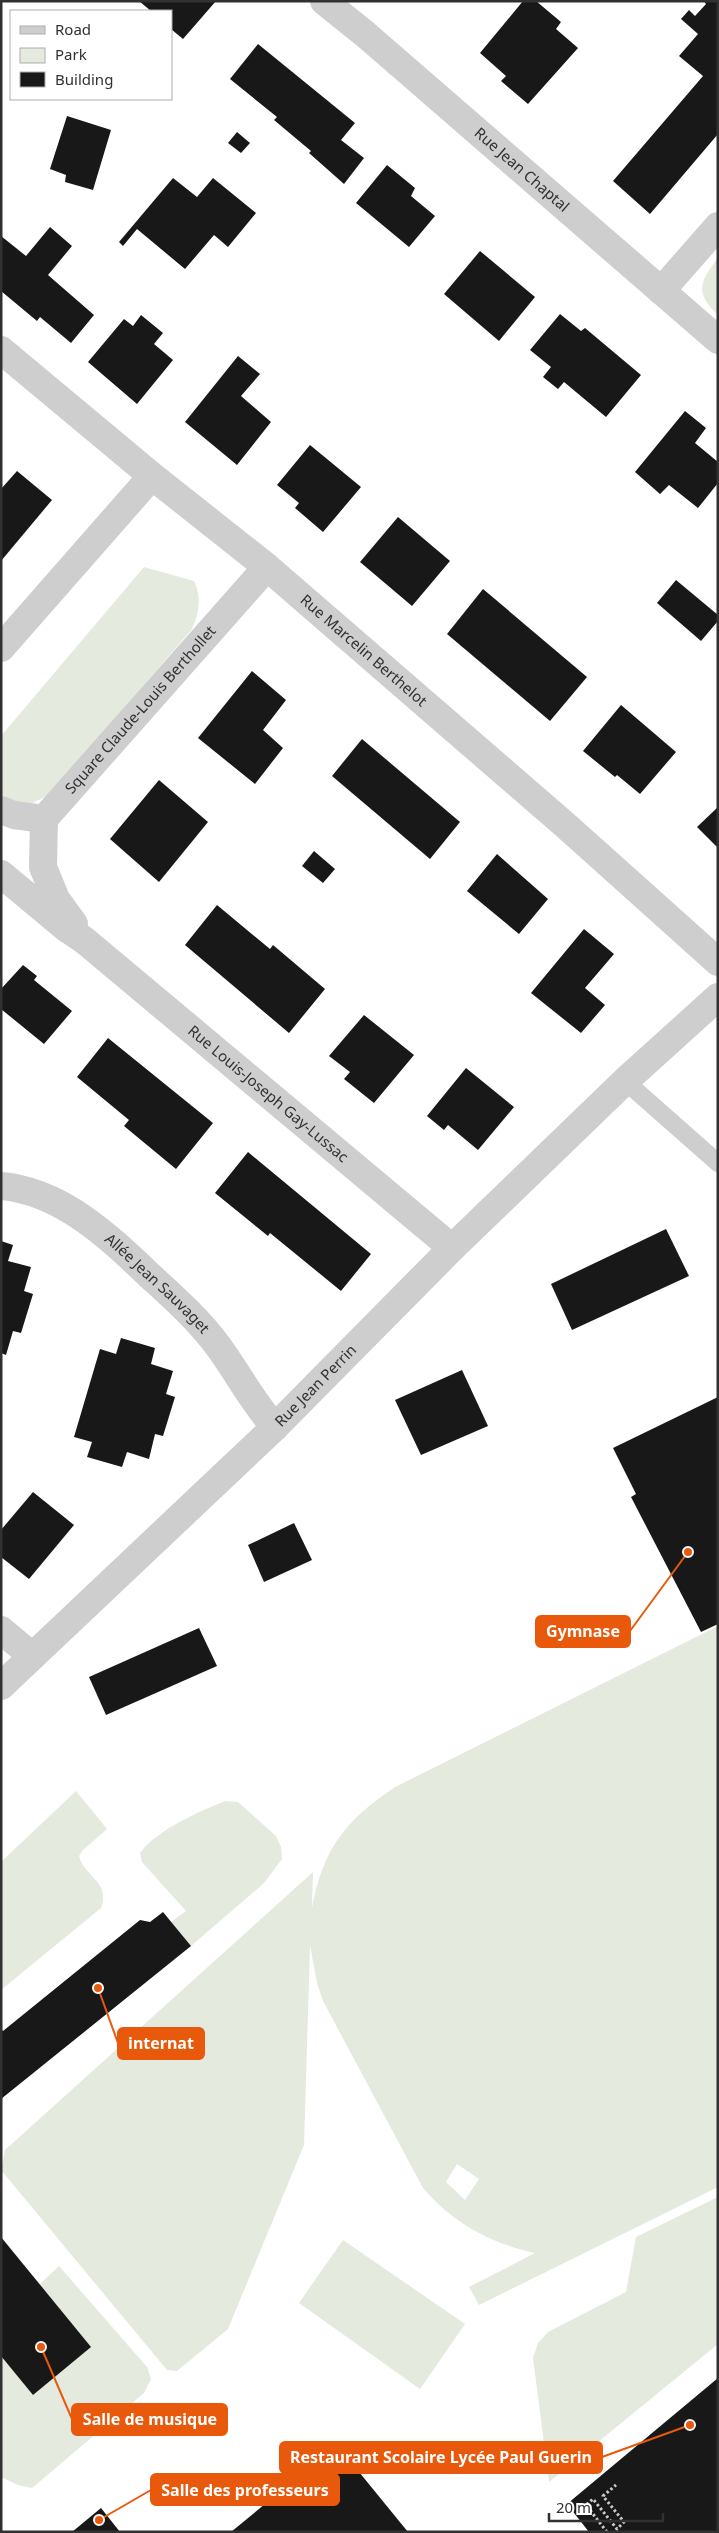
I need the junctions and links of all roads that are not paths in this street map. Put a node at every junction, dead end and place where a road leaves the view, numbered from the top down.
1 (324, 1) edge
2 (718, 226) edge
3 (661, 291) junction
4 (718, 340) edge
5 (1, 350) edge
6 (152, 476) junction
7 (267, 567) junction
8 (1, 648) edge
9 (1, 810) edge
10 (44, 819) junction
11 (3, 875) edge
12 (84, 940) junction
13 (718, 962) edge
14 (718, 997) edge
15 (625, 1081) junction
16 (718, 1163) edge
17 (1, 1186) edge
18 (452, 1248) junction
19 (275, 1427) junction
20 (1, 1630) edge
21 (32, 1656) junction
22 (1, 1686) edge

1 - 3 street, Rue Jean Chaptal
2 - 3 street
3 - 4 street, Rue Jean Chaptal
5 - 6 street, Rue Marcelin Berthelot
6 - 7 street, Rue Marcelin Berthelot
6 - 8 street
7 - 10 street, Square Claude-Louis Berthollet
7 - 13 street, Rue Marcelin Berthelot
9 - 10 street
10 - 12 street, Rue Louis-Joseph Gay-Lussac
11 - 12 street, Rue Louis-Joseph Gay-Lussac
12 - 18 street, Rue Louis-Joseph Gay-Lussac
14 - 15 street, Rue Jean Perrin
15 - 16 lane
15 - 18 street, Rue Jean Perrin
17 - 19 street, Allée Jean Sauvaget
18 - 19 street, Rue Jean Perrin
19 - 21 street, Rue Jean Perrin
20 - 21 street
21 - 22 street, Rue Jean Perrin

